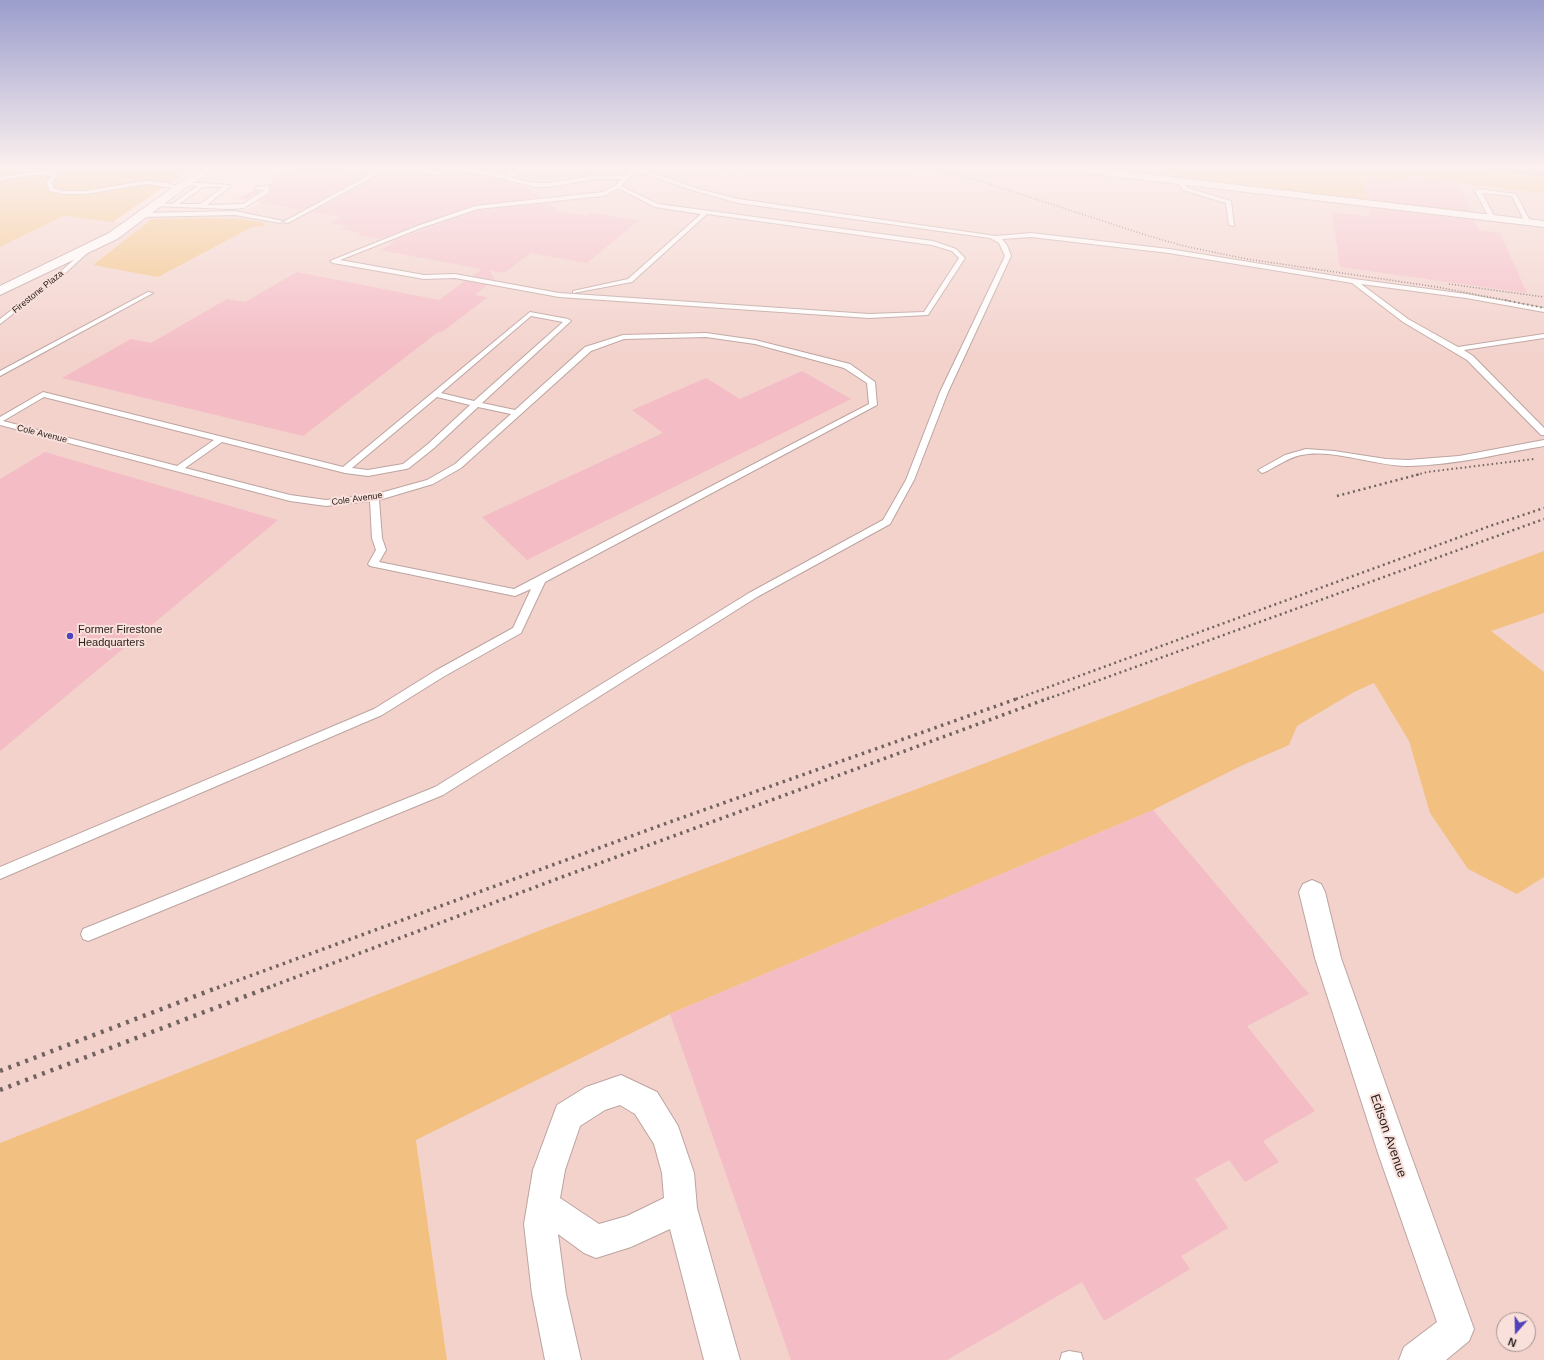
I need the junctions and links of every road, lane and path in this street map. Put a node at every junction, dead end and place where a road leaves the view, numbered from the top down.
1 (121, 229) edge
2 (413, 229) edge
3 (687, 229) edge
4 (834, 229) edge
5 (944, 229) edge
6 (997, 237) junction
7 (94, 245) junction
8 (1354, 281) junction
9 (0, 291) edge
10 (150, 293) dead end
11 (559, 295) junction
12 (1544, 310) edge
13 (0, 322) edge
14 (1544, 336) edge
15 (1457, 348) junction
16 (0, 374) edge
17 (435, 394) junction
18 (476, 404) junction
19 (517, 413) junction
20 (0, 420) edge
21 (0, 423) edge
22 (1544, 433) edge
23 (221, 439) junction
24 (1544, 443) edge
25 (180, 468) junction
26 (345, 470) junction
27 (1262, 470) dead end
28 (374, 498) junction
29 (541, 579) junction
30 (0, 873) edge
31 (1312, 892) dead end
32 (88, 934) dead end
33 (543, 1205) junction
34 (681, 1208) junction
35 (562, 1360) edge
36 (722, 1360) edge
37 (1070, 1360) edge
38 (1074, 1360) edge
39 (1417, 1360) edge

1 - 7 main road
2 - 11 lane
3 - 11 lane
4 - 11 lane
5 - 6 lane
6 - 8 lane
6 - 32 lane
7 - 9 main road
7 - 13 lane, Firestone Plaza
8 - 12 lane
8 - 15 lane
10 - 16 lane
14 - 15 lane
15 - 22 lane
17 - 18 lane
17 - 18 lane
17 - 26 lane
18 - 19 lane
18 - 26 lane
19 - 28 lane, Cole Avenue
19 - 29 lane, Cole Avenue
20 - 23 lane
21 - 25 lane, Cole Avenue
23 - 25 lane
23 - 26 lane
24 - 27 lane
25 - 28 lane, Cole Avenue
28 - 29 lane
29 - 30 lane
31 - 39 street, Edison Avenue
33 - 34 street
33 - 34 street
33 - 35 street
34 - 36 street
37 - 38 lane

